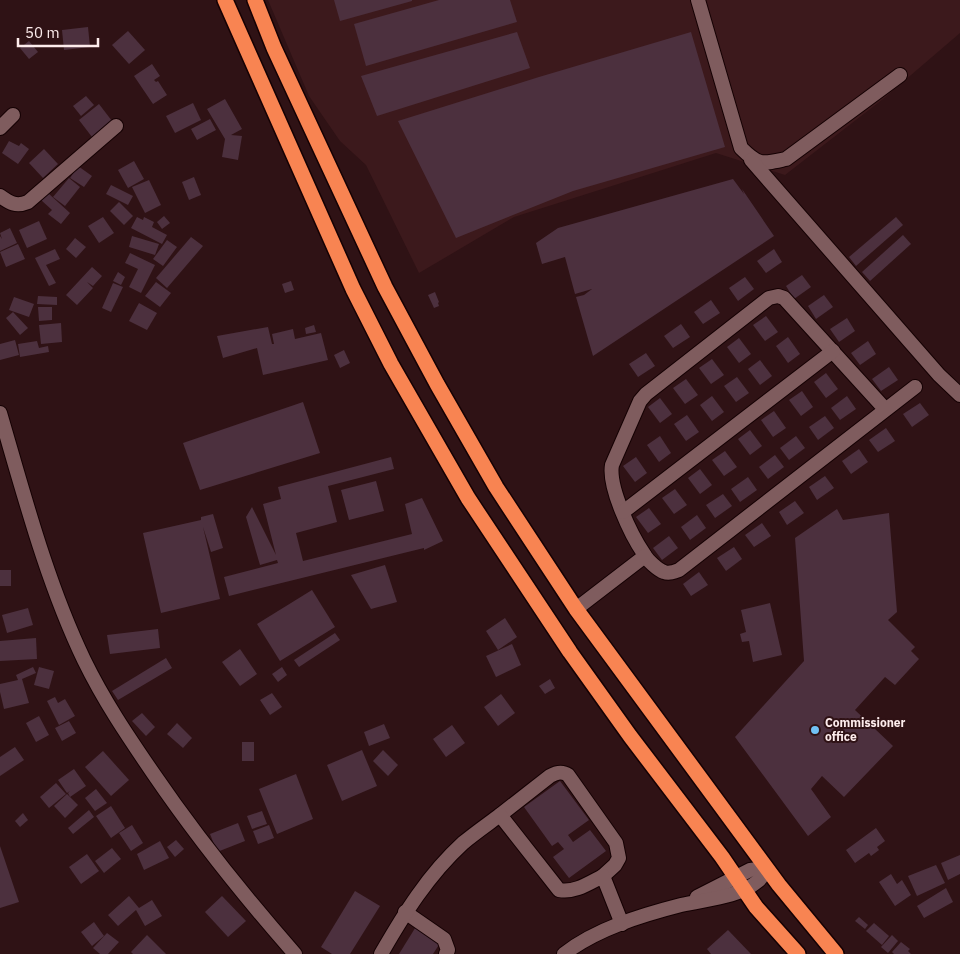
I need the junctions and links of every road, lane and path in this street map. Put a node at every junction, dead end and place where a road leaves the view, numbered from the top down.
1 (225, 0) edge
2 (255, 0) edge
3 (698, 0) edge
4 (900, 75) dead end
5 (12, 115) dead end
6 (116, 126) dead end
7 (0, 128) edge
8 (741, 148) junction
9 (0, 196) edge
10 (832, 351) junction
11 (915, 387) dead end
12 (960, 395) edge
13 (885, 409) junction
14 (0, 413) edge
15 (623, 512) junction
16 (645, 556) junction
17 (576, 609) junction
18 (500, 815) junction
19 (766, 868) junction
20 (602, 876) junction
21 (736, 876) junction
22 (744, 889) junction
23 (681, 905) junction
24 (405, 912) junction
25 (622, 924) junction
26 (295, 954) edge
27 (381, 954) edge
28 (446, 954) edge
29 (564, 954) edge
30 (798, 954) edge
31 (836, 954) edge

1 - 21 highway
2 - 17 highway
3 - 8 street
4 - 8 street
5 - 7 street
6 - 9 street
8 - 12 street
10 - 13 street
10 - 15 street
10 - 15 street
11 - 13 street
13 - 16 street
14 - 26 street
15 - 16 street
16 - 17 street
17 - 19 highway
18 - 20 street
18 - 20 street
18 - 24 street
19 - 21 street
19 - 22 street
19 - 31 highway
20 - 25 street
21 - 22 highway
21 - 23 street
22 - 23 street
22 - 30 highway
23 - 25 street
24 - 27 street
24 - 28 street
25 - 29 street

